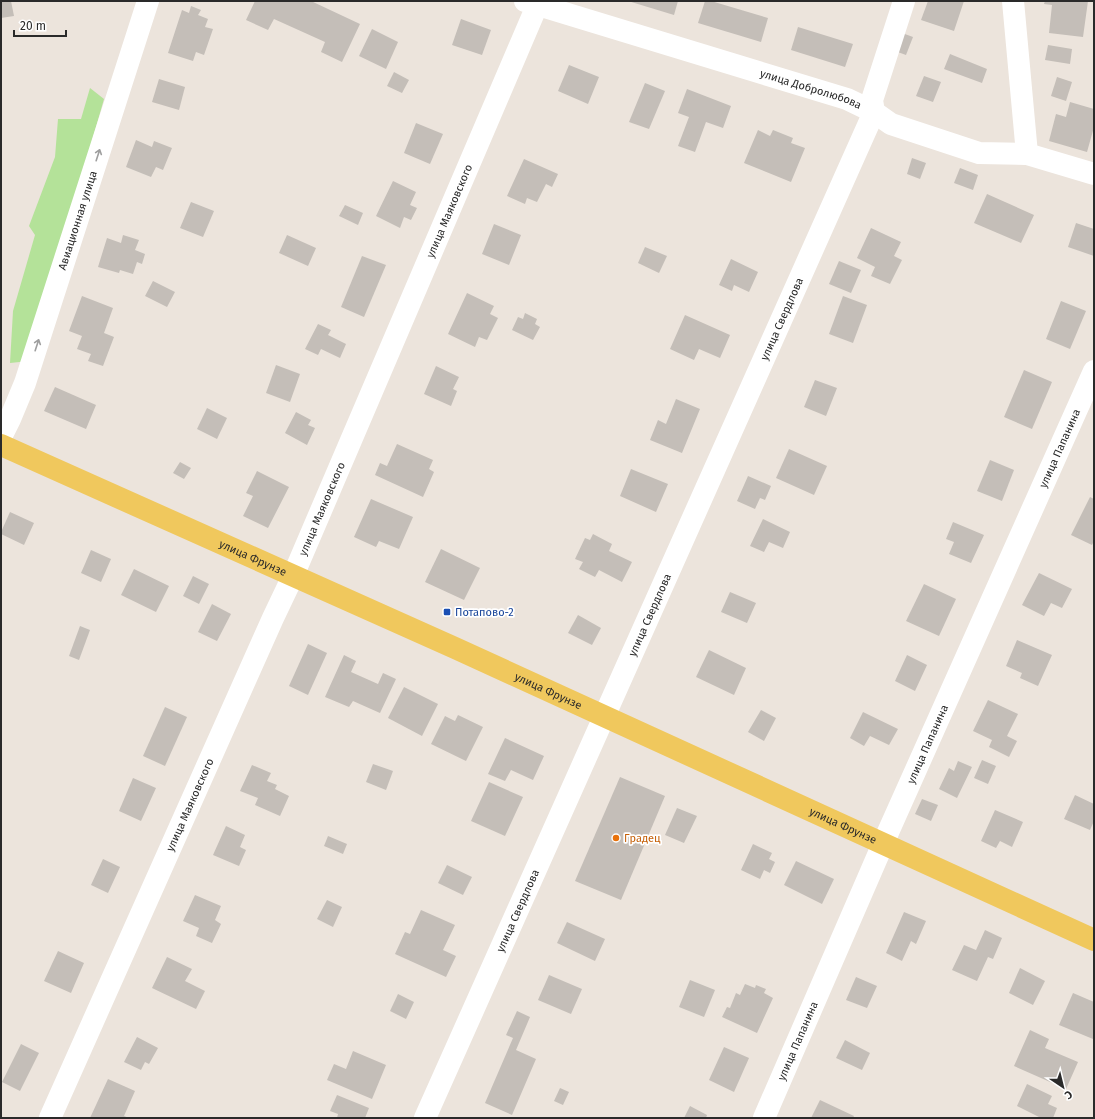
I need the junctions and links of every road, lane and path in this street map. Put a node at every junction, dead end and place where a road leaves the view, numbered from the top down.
1 (148, 1) edge
2 (904, 1) edge
3 (1013, 1) edge
4 (534, 3) edge
5 (874, 112) junction
6 (1027, 154) junction
7 (1094, 174) edge
8 (1094, 371) edge
9 (1, 437) edge
10 (1, 445) edge
11 (293, 576) junction
12 (604, 717) junction
13 (884, 844) junction
14 (1094, 940) edge
15 (50, 1118) edge
16 (425, 1118) edge
17 (764, 1118) edge

9 -> 1 street, Авиационная улица
2 - 5 street
3 - 6 street
4 - 5 street, улица Добролюбова
4 - 11 street, улица Маяковского
5 - 6 street, улица Добролюбова
5 - 12 street, улица Свердлова
6 - 7 street, улица Добролюбова
8 - 13 street, улица Папанина
10 - 11 main road, улица Фрунзе
11 - 12 main road, улица Фрунзе
11 - 15 street, улица Маяковского
12 - 13 main road, улица Фрунзе
12 - 16 street, улица Свердлова
13 - 14 main road, улица Фрунзе
13 - 17 street, улица Папанина

